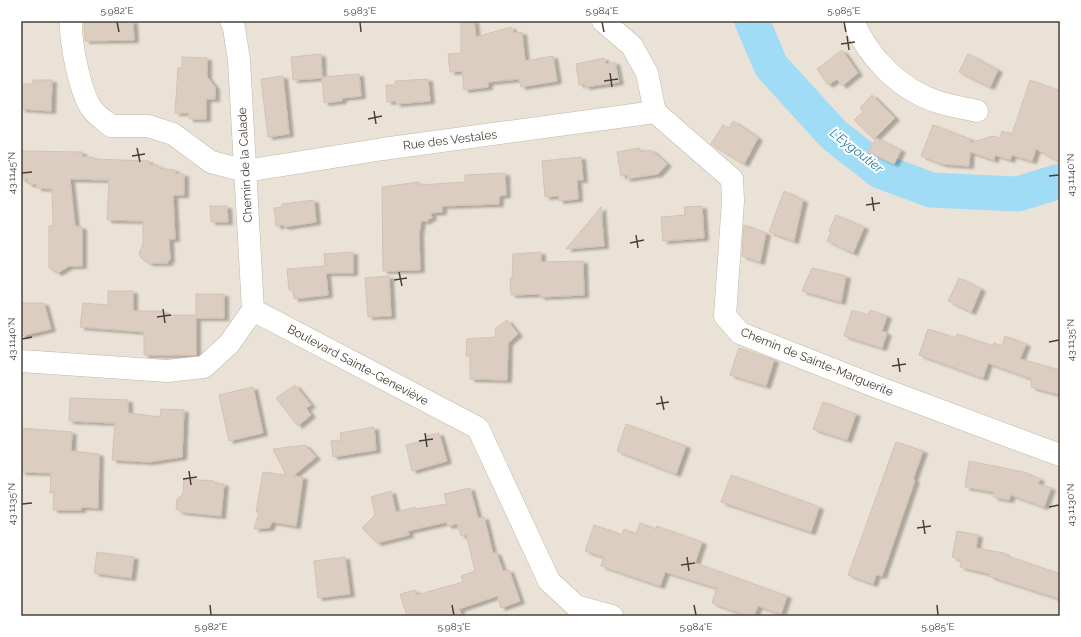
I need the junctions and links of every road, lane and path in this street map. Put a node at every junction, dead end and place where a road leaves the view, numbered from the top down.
1 (71, 21) edge
2 (230, 21) edge
3 (603, 21) edge
4 (853, 21) edge
5 (977, 111) dead end
6 (655, 112) junction
7 (246, 171) junction
8 (253, 310) junction
9 (21, 361) edge
10 (1060, 455) edge
11 (571, 611) edge
12 (612, 616) edge

1 - 7 street
2 - 7 street, Chemin de la Calade
3 - 6 street
4 - 5 street
6 - 7 street, Rue des Vestales
6 - 10 street, Chemin de Sainte-Marguerite
7 - 8 street, Chemin de la Calade
8 - 9 street
8 - 11 street, Boulevard Sainte-Geneviève
11 - 12 street, Boulevard Sainte-Geneviève

